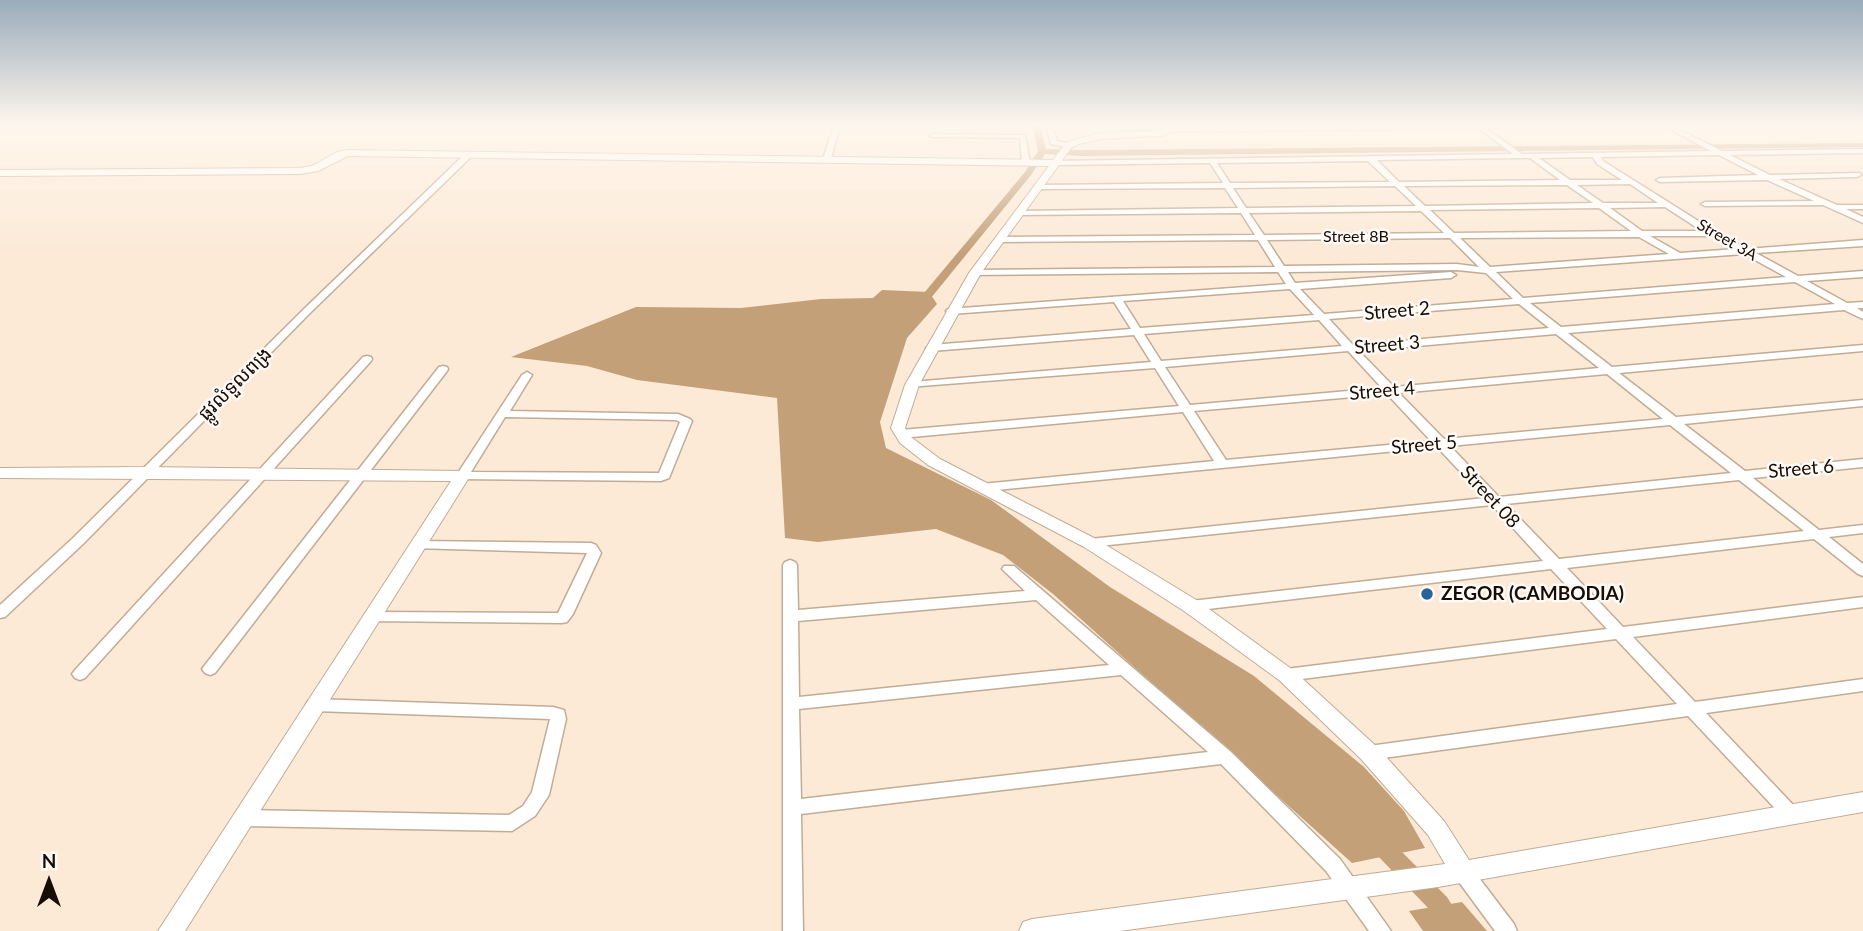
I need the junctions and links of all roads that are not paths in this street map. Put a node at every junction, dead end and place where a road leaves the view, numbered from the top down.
1 (316, 168) edge
2 (455, 168) edge
3 (1051, 168) edge
4 (1217, 168) edge
5 (1381, 168) edge
6 (1549, 168) edge
7 (1610, 168) edge
8 (1621, 168) edge
9 (1751, 168) edge
10 (1859, 172) edge
11 (0, 173) edge
12 (1768, 177) junction
13 (1660, 180) dead end
14 (1568, 182) junction
15 (1633, 183) junction
16 (1398, 184) junction
17 (1646, 184) junction
18 (1229, 185) junction
19 (1040, 187) junction
20 (1824, 202) junction
21 (1705, 204) dead end
22 (1601, 206) junction
23 (1863, 206) edge
24 (1671, 207) junction
25 (1833, 207) junction
26 (1685, 208) junction
27 (1423, 209) junction
28 (1245, 210) junction
29 (1021, 213) junction
30 (1863, 220) edge
31 (1713, 229) junction
32 (1642, 234) junction
33 (1451, 237) junction
34 (1263, 238) junction
35 (999, 240) junction
36 (1863, 243) edge
37 (1751, 251) junction
38 (1678, 256) junction
39 (1282, 270) junction
40 (1486, 270) junction
41 (975, 272) junction
42 (1863, 274) edge
43 (1808, 279) junction
44 (1797, 280) junction
45 (1292, 286) junction
46 (1116, 298) junction
47 (1521, 302) junction
48 (1861, 306) edge
49 (1846, 307) junction
50 (951, 311) junction
51 (1863, 316) edge
52 (1320, 317) junction
53 (1558, 331) junction
54 (1138, 332) junction
55 (931, 348) junction
56 (1349, 348) junction
57 (1863, 348) edge
58 (367, 359) dead end
59 (1158, 364) junction
60 (443, 369) dead end
61 (1606, 370) junction
62 (527, 375) dead end
63 (912, 385) junction
64 (1389, 390) junction
65 (1863, 403) edge
66 (1186, 408) junction
67 (502, 415) junction
68 (1671, 421) junction
69 (901, 434) junction
70 (1440, 443) junction
71 (1863, 463) edge
72 (1222, 464) junction
73 (0, 472) edge
74 (146, 472) junction
75 (265, 473) junction
76 (360, 475) junction
77 (1739, 475) junction
78 (462, 476) junction
79 (986, 487) junction
80 (1495, 502) junction
81 (1863, 529) edge
82 (1814, 533) junction
83 (1090, 543) junction
84 (418, 545) junction
85 (1553, 564) junction
86 (790, 565) dead end
87 (1009, 569) dead end
88 (1863, 571) edge
89 (1040, 595) junction
90 (1863, 603) edge
91 (1191, 606) junction
92 (0, 613) edge
93 (790, 616) junction
94 (372, 617) junction
95 (1619, 633) junction
96 (210, 669) dead end
97 (1125, 669) junction
98 (80, 674) dead end
99 (1286, 675) junction
100 (1863, 685) edge
101 (791, 704) junction
102 (314, 705) junction
103 (1691, 709) junction
104 (1369, 753) junction
105 (1226, 757) junction
106 (1863, 802) edge
107 (791, 808) junction
108 (1791, 814) junction
109 (244, 818) junction
110 (1463, 872) junction
111 (1352, 889) junction
112 (170, 931) edge
113 (793, 931) edge
114 (1032, 931) edge
115 (1381, 931) edge
116 (1507, 931) edge

1 - 11 street
2 - 74 street, ផ្លូវលំទួលពង្រ
3 - 19 street
4 - 18 street, Street 08
5 - 16 street
6 - 14 street
7 - 15 street, Street 3A
8 - 17 street, Street 3A
9 - 12 street
10 - 12 street
12 - 13 street
12 - 20 street
14 - 15 street
14 - 16 street
14 - 22 street
15 - 17 street
15 - 24 street, Street 3A
16 - 18 street
16 - 27 street
17 - 26 street, Street 3A
18 - 19 street
18 - 28 street, Street 08
19 - 29 street
20 - 21 street
20 - 25 street
22 - 24 street
22 - 27 street
22 - 32 street
23 - 25 street
24 - 26 street
24 - 31 street, Street 3A
25 - 30 street
26 - 31 street, Street 3A
27 - 28 street
27 - 33 street
28 - 29 street
28 - 34 street, Street 08
29 - 35 street
31 - 32 street, Street 8B
31 - 37 street, Street 3A
32 - 33 street, Street 8B
32 - 38 street
33 - 34 street, Street 8B
33 - 40 street
34 - 35 street, Street 8B
34 - 39 street, Street 08
35 - 41 street
36 - 37 street
37 - 38 street
37 - 43 street, Street 3A
37 - 44 street, Street 3A
38 - 40 street
39 - 40 street
39 - 41 street
39 - 45 street, Street 08
40 - 45 street
40 - 47 street
41 - 50 street
42 - 43 street, Street 2
43 - 44 street, Street 2
43 - 48 street, Street 3A
44 - 47 street, Street 2
44 - 49 street, Street 3A
45 - 46 street
45 - 52 street, Street 08
46 - 50 street
46 - 54 street
47 - 52 street, Street 2
47 - 53 street
48 - 49 street, Street 3
49 - 51 street, Street 3A
49 - 53 street, Street 3
50 - 55 street
52 - 54 street, Street 2
52 - 56 street, Street 08
53 - 56 street, Street 3
53 - 61 street
54 - 55 street, Street 2
54 - 59 street
55 - 63 street
56 - 59 street, Street 3
56 - 64 street, Street 08
57 - 61 street, Street 4
58 - 75 street
59 - 63 street, Street 3
59 - 66 street
60 - 76 street
61 - 64 street, Street 4
61 - 68 street
62 - 67 street
63 - 69 street
64 - 66 street, Street 4
64 - 70 street, Street 08
65 - 68 street, Street 5
66 - 69 street, Street 4
66 - 72 street
67 - 78 street
67 - 78 street
68 - 70 street, Street 5
68 - 77 street
69 - 79 street
70 - 72 street, Street 5
70 - 80 street, Street 08
71 - 77 street, Street 6
72 - 79 street, Street 5
73 - 74 street
74 - 75 street
74 - 92 street, ផ្លូវលំទួលពង្រ
75 - 76 street
75 - 98 street
76 - 78 street
76 - 96 street
77 - 80 street, Street 6
77 - 82 street
78 - 84 street
79 - 83 street
80 - 83 street, Street 6
80 - 85 street, Street 08
81 - 82 street
82 - 85 street
82 - 88 street
83 - 91 street
84 - 94 street
84 - 94 street
85 - 91 street
85 - 95 street, Street 08
86 - 93 street
87 - 89 street
89 - 93 street
89 - 97 street
90 - 95 street
91 - 99 street
93 - 101 street
94 - 102 street
95 - 99 street
95 - 103 street, Street 08
97 - 101 street
97 - 105 street
99 - 104 street
100 - 103 street
101 - 107 street
102 - 109 street
102 - 109 street
103 - 104 street
103 - 108 street, Street 08
104 - 110 street
105 - 107 street
105 - 111 street
106 - 108 street
107 - 113 street
108 - 110 street
109 - 112 street
110 - 111 street
110 - 116 street
111 - 114 street
111 - 115 street

